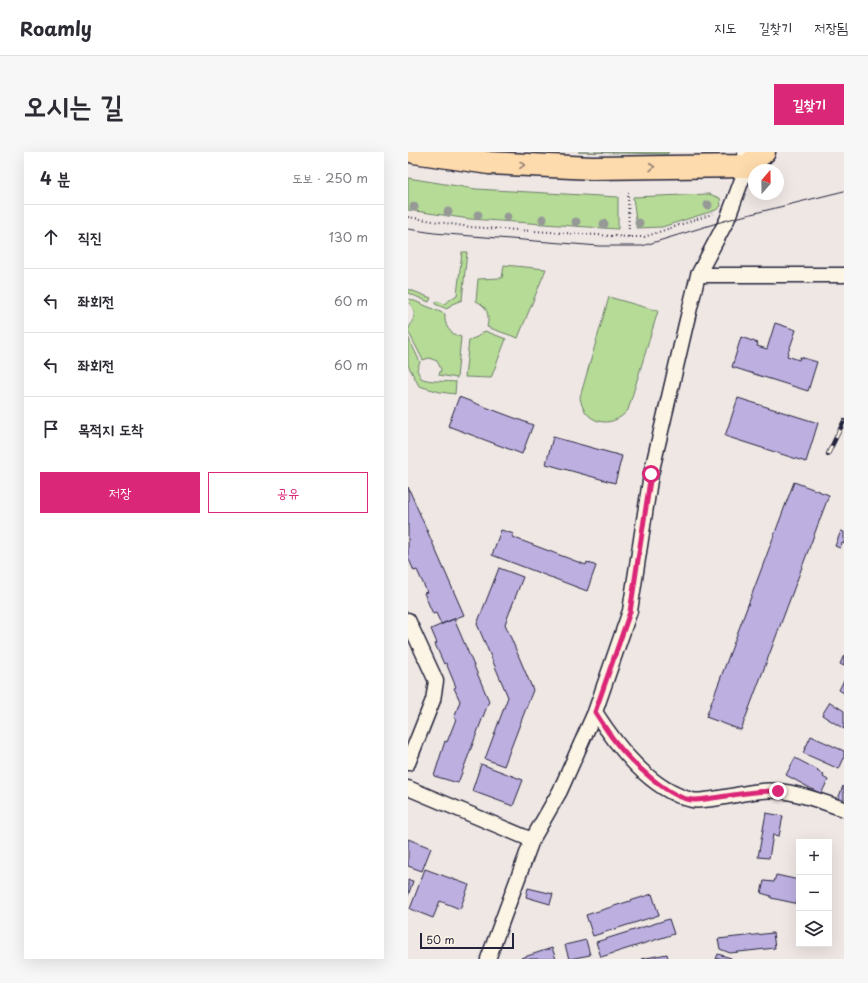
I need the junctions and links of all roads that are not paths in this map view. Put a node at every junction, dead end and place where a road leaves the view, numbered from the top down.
1 (414, 152) edge
2 (764, 152) edge
3 (746, 159) edge
4 (698, 275) junction
5 (844, 275) edge
6 (408, 620) edge
7 (595, 712) junction
8 (408, 763) edge
9 (408, 788) edge
10 (844, 810) edge
11 (532, 840) junction
12 (488, 959) edge

1 -> 3 main road
2 - 3 main road
3 - 4 street
4 - 5 street
4 - 7 street
6 - 8 street
7 - 10 street
7 - 11 street
9 - 11 street
11 - 12 street

